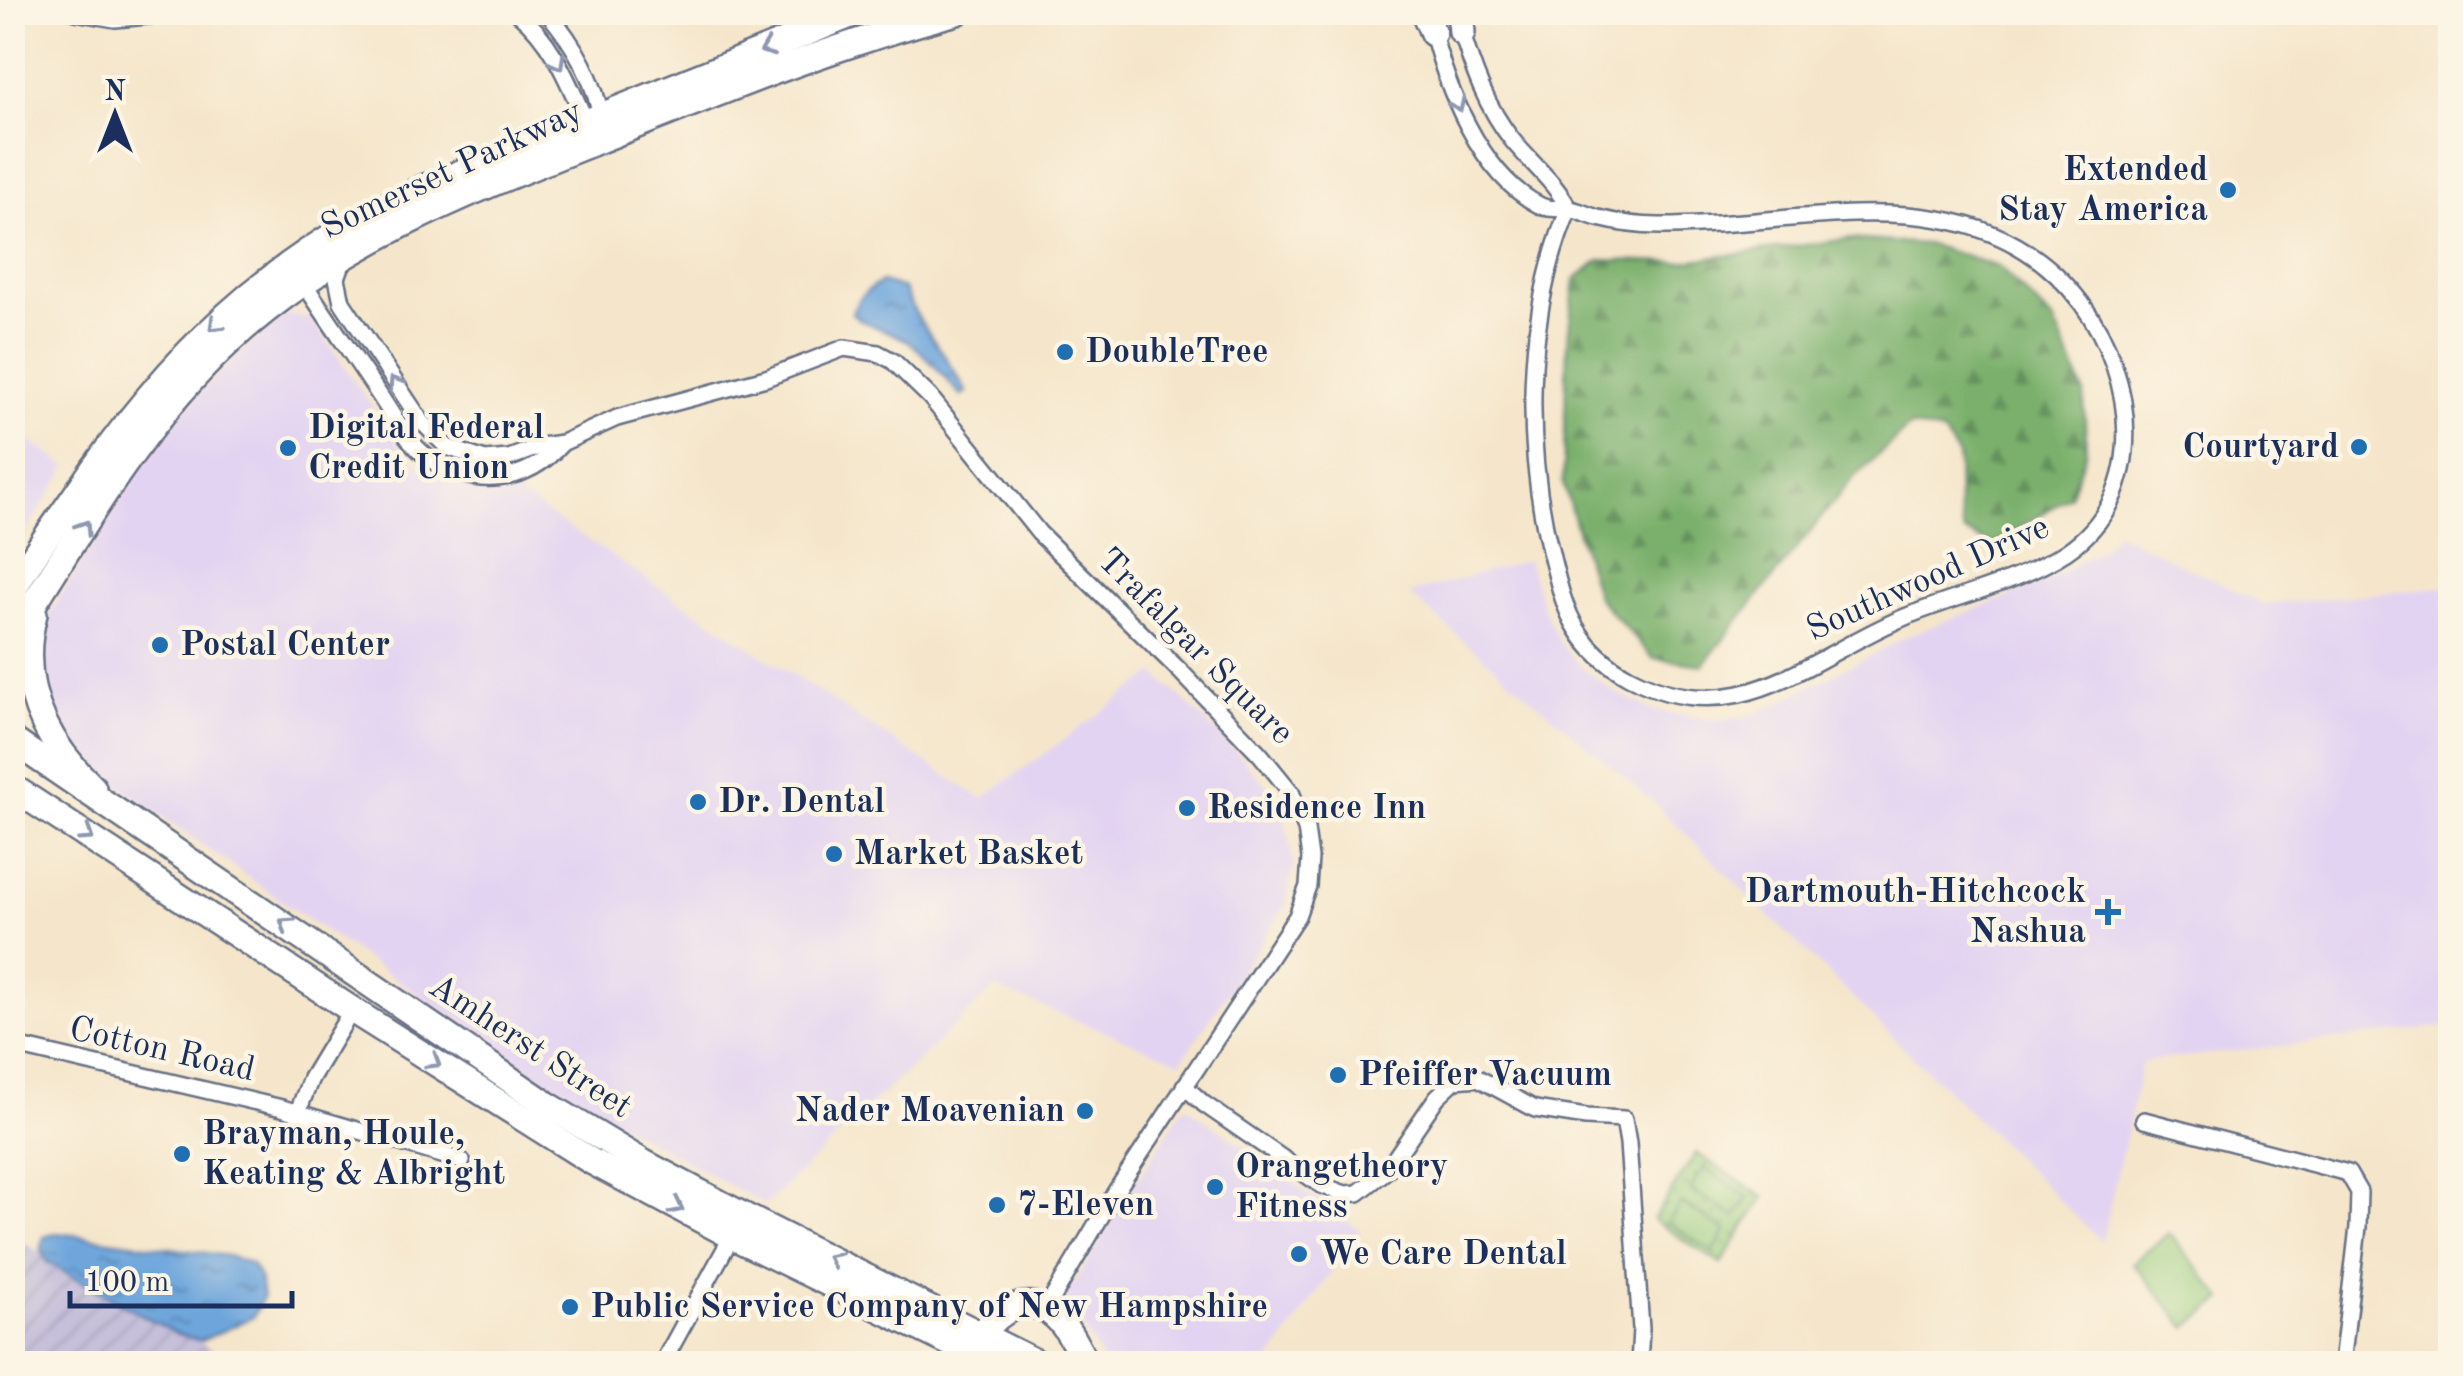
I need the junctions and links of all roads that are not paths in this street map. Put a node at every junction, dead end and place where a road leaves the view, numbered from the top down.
1 (76, 12) edge
2 (190, 12) edge
3 (517, 12) edge
4 (547, 12) edge
5 (858, 12) edge
6 (956, 12) edge
7 (1459, 19) edge
8 (1428, 20) edge
9 (595, 127) junction
10 (1569, 209) junction
11 (350, 251) junction
12 (296, 272) junction
13 (562, 444) junction
14 (16, 583) edge
15 (45, 587) junction
16 (12, 638) edge
17 (12, 740) edge
18 (12, 786) edge
19 (112, 806) junction
20 (352, 1010) junction
21 (12, 1045) edge
22 (1184, 1086) junction
23 (297, 1114) junction
24 (2144, 1120) dead end
25 (462, 1161) dead end
26 (732, 1236) junction
27 (1046, 1309) junction
28 (980, 1354) edge
29 (662, 1364) edge
30 (1038, 1364) edge
31 (1086, 1364) edge
32 (1639, 1364) edge
33 (2342, 1364) edge

1 - 2 street
3 -> 9 street
4 - 9 street
5 -> 9 main road, Somerset Parkway
6 - 9 main road, Somerset Parkway
7 - 10 street
8 -> 10 street, Southwood Drive
9 - 11 main road, Somerset Parkway
9 - 12 main road, Somerset Parkway
10 - 10 street, Southwood Drive
11 - 12 main road, Somerset Parkway
13 -> 11 street, Trafalgar Square
12 - 13 street, Trafalgar Square
12 -> 14 main road, Somerset Parkway
15 -> 12 main road, Somerset Parkway
13 - 22 street, Trafalgar Square
15 - 16 main road, Somerset Parkway
15 - 19 main road
17 - 19 main road, Amherst Street
18 -> 20 main road, Amherst Street
28 -> 19 main road, Amherst Street
20 - 23 street, Cotton Road
20 -> 26 main road, Amherst Street
21 - 23 street, Cotton Road
22 - 27 street, Trafalgar Square
22 - 32 street
23 - 25 street, Cotton Road
24 - 33 street
26 - 28 main road, Amherst Street
26 - 29 street
27 - 28 main road
27 - 31 main road
28 - 30 main road, Amherst Street

